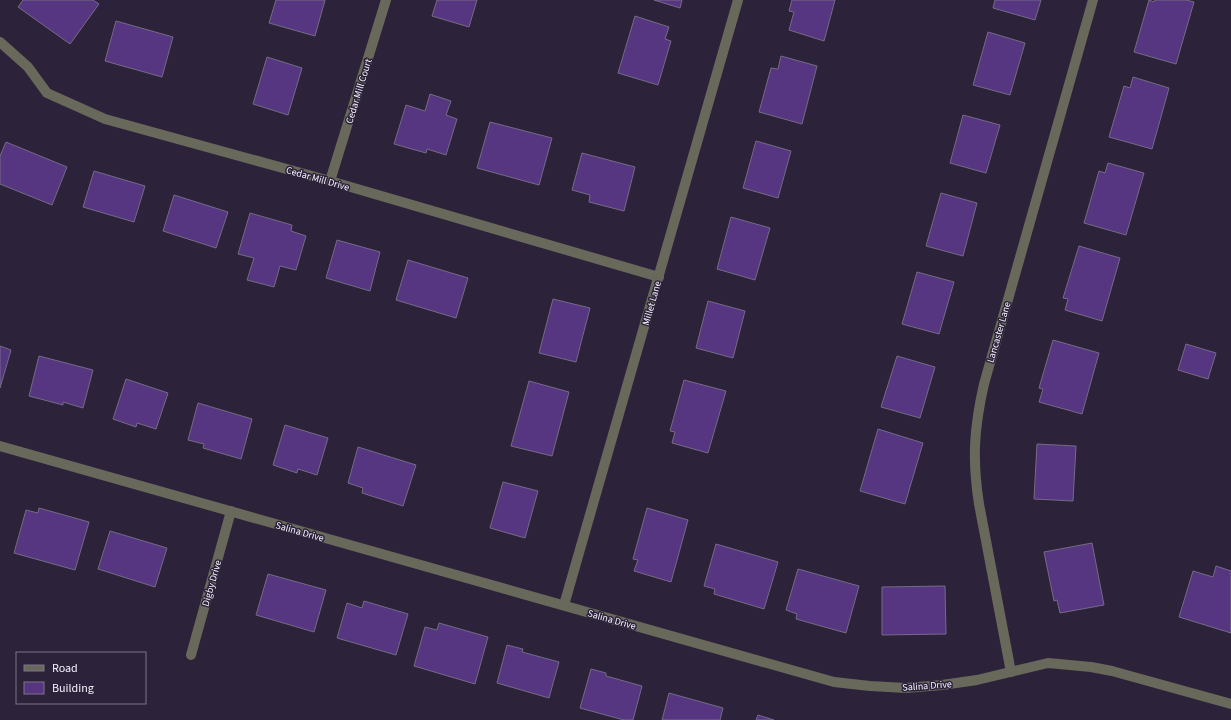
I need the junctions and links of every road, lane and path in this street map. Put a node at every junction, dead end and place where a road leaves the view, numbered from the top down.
1 (386, 0) edge
2 (738, 0) edge
3 (1093, 0) edge
4 (0, 42) edge
5 (330, 181) junction
6 (659, 277) junction
7 (0, 446) edge
8 (231, 511) junction
9 (564, 605) junction
10 (191, 655) dead end
11 (1011, 672) junction
12 (1231, 704) edge

1 - 5 street, Cedar Mill Court
2 - 6 street, Millet Lane
3 - 11 street, Lancaster Lane
4 - 5 street, Cedar Mill Drive
5 - 6 street, Cedar Mill Drive
6 - 9 street, Millet Lane
7 - 8 street, Salina Drive
8 - 9 street, Salina Drive
8 - 10 street, Digby Drive
9 - 11 street, Salina Drive
11 - 12 street, Salina Drive

